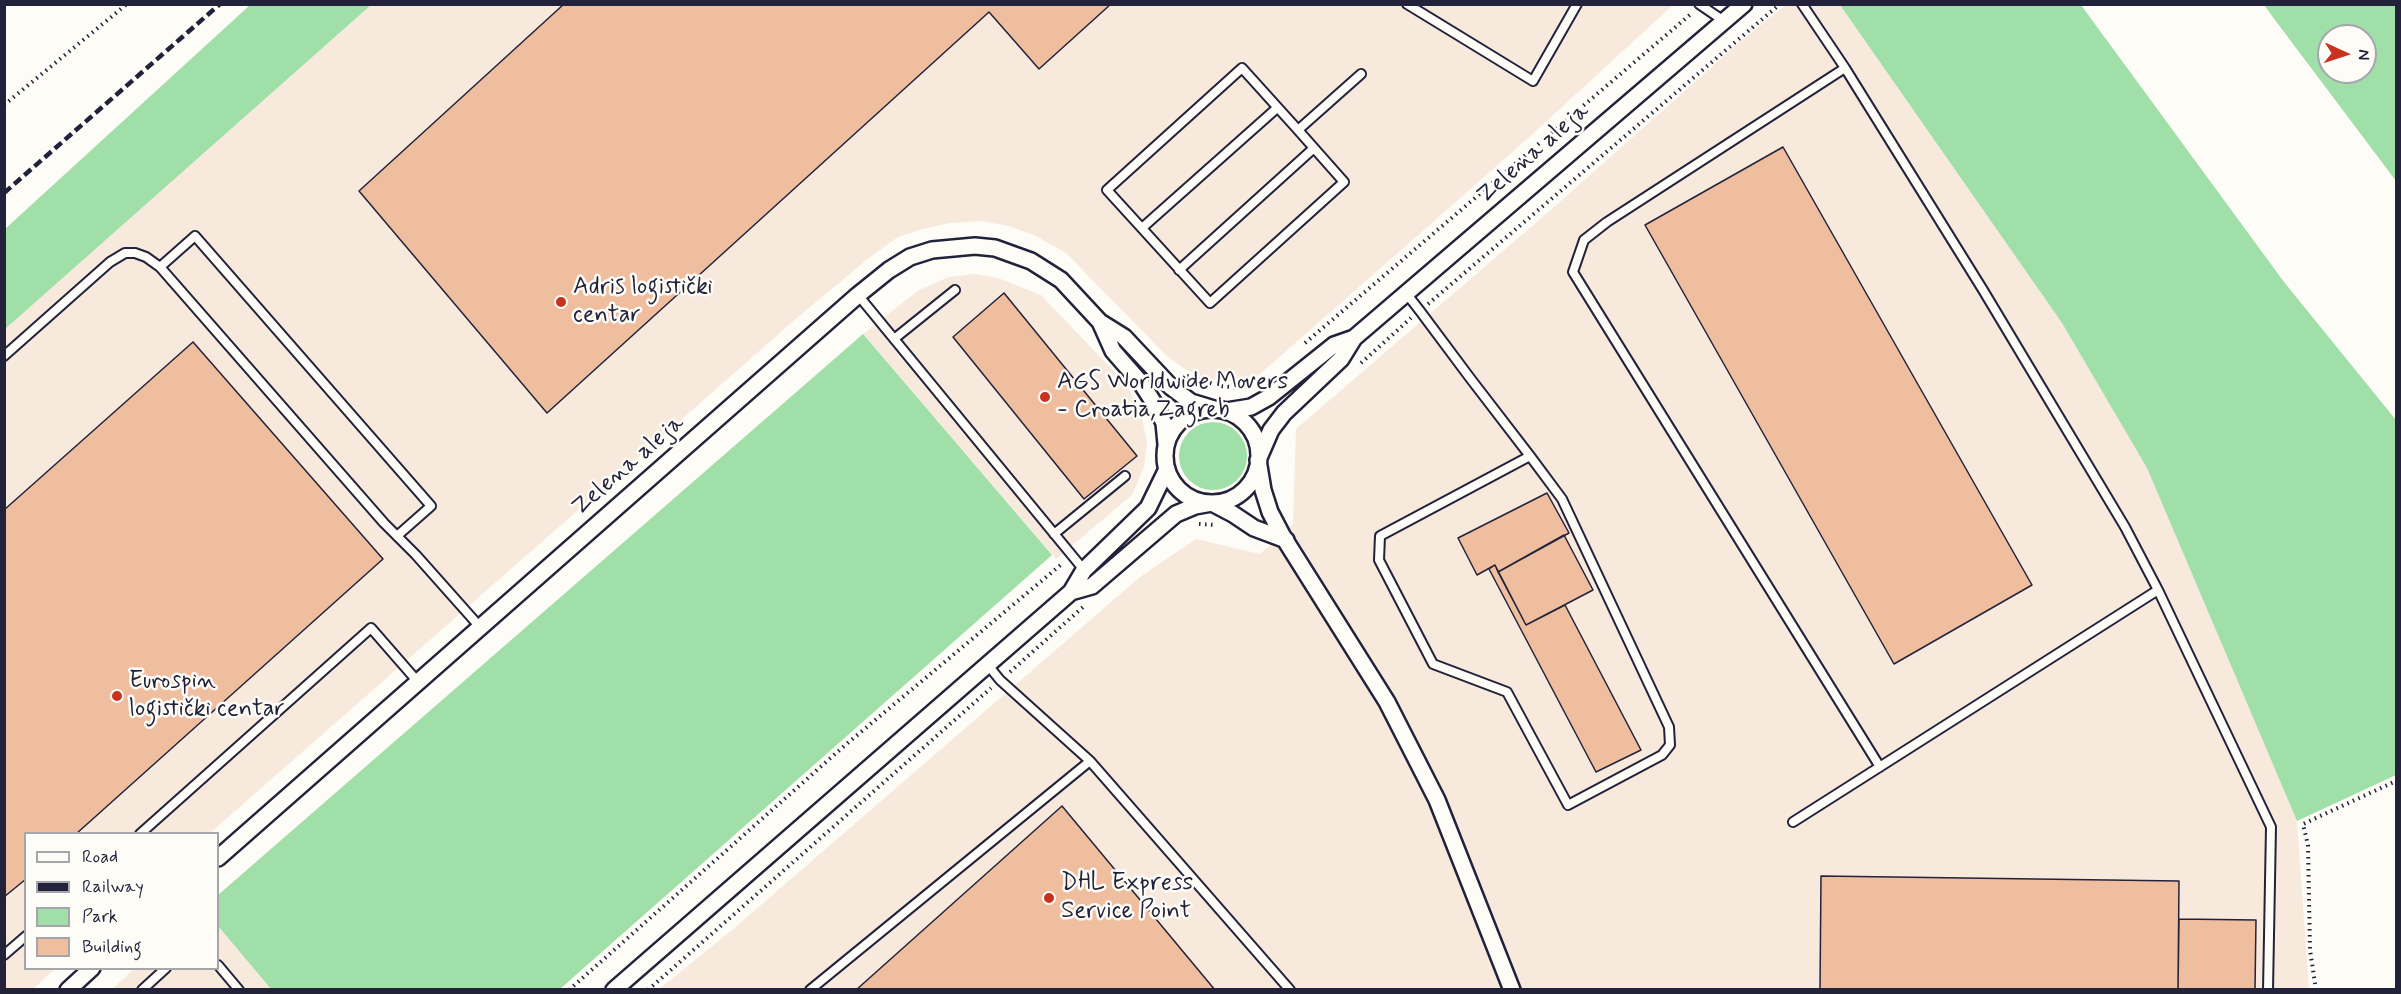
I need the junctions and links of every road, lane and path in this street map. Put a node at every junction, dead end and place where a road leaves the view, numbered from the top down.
1 (127, 4) edge
2 (1407, 4) edge
3 (1577, 4) edge
4 (1744, 4) edge
5 (1780, 4) edge
6 (1802, 4) edge
7 (1700, 5) edge
8 (1724, 21) junction
9 (1845, 68) junction
10 (1361, 74) dead end
11 (4, 105) edge
12 (1277, 108) junction
13 (1298, 130) junction
14 (1314, 148) junction
15 (1142, 228) junction
16 (160, 267) junction
17 (1179, 270) junction
18 (955, 290) dead end
19 (1406, 293) junction
20 (858, 295) junction
21 (1420, 311) junction
22 (1100, 322) junction
23 (1354, 338) junction
24 (894, 339) junction
25 (1304, 344) dead end
26 (4, 356) edge
27 (1359, 364) dead end
28 (1257, 384) dead end
29 (1171, 387) junction
30 (1220, 410) junction
31 (1166, 444) junction
32 (1530, 456) junction
33 (1258, 460) junction
34 (1167, 469) junction
35 (1125, 476) dead end
36 (1212, 503) junction
37 (1191, 525) dead end
38 (1224, 526) dead end
39 (1054, 534) junction
40 (397, 536) junction
41 (1286, 540) junction
42 (1072, 555) junction
43 (1084, 570) junction
44 (2158, 590) junction
45 (1071, 592) junction
46 (1088, 603) dead end
47 (480, 627) junction
48 (987, 664) junction
49 (1000, 680) junction
50 (418, 682) junction
51 (1090, 761) junction
52 (1880, 767) junction
53 (2397, 781) edge
54 (1793, 822) dead end
55 (142, 832) edge
56 (219, 857) edge
57 (24, 938) edge
58 (4, 955) edge
59 (219, 966) edge
60 (91, 970) edge
61 (165, 970) edge
62 (68, 990) edge
63 (142, 990) edge
64 (239, 990) edge
65 (569, 990) edge
66 (614, 990) edge
67 (648, 990) edge
68 (810, 990) edge
69 (1290, 990) edge
70 (1512, 990) edge
71 (2268, 990) edge
72 (2316, 990) edge

1 - 11 path
2 - 3 lane
4 - 8 street, Zelena aleja
5 - 21 path
6 - 9 lane
7 - 8 lane
7 - 25 path
8 - 19 street, Zelena aleja
9 - 44 lane
9 - 52 lane
10 - 13 lane
12 - 13 lane
12 - 15 lane
12 - 15 lane
13 - 14 lane
14 - 17 lane
14 - 17 lane
15 - 17 lane
16 - 26 lane
16 - 40 lane
16 - 40 lane
18 - 24 lane
19 - 21 lane
19 - 23 street, Zelena aleja
20 - 22 street, Zelena aleja
20 - 24 lane
20 - 47 street, Zelena aleja
21 - 27 path
21 - 32 lane
22 - 29 street, Zelena aleja
22 - 31 street, Zelena aleja
23 - 30 street, Zelena aleja
23 - 33 street, Zelena aleja
24 - 39 lane
28 - 29 path
29 - 30 street, Zelena aleja
30 - 31 street, Zelena aleja
30 - 33 street, Zelena aleja
31 - 34 street, Zelena aleja
32 - 32 lane
33 - 36 street, Zelena aleja
33 - 41 street
34 - 36 street
34 - 43 street, Zelena aleja
35 - 39 lane
36 - 41 street
36 - 45 street, Zelena aleja
37 - 38 path
39 - 42 lane
40 - 47 lane
41 - 70 street
42 - 43 lane
42 - 65 path
43 - 45 street, Zelena aleja
44 - 52 lane
44 - 71 lane
45 - 48 street, Zelena aleja
46 - 49 path
47 - 50 street, Zelena aleja
48 - 49 lane
48 - 66 street, Zelena aleja
49 - 51 lane
49 - 67 path
50 - 55 lane
50 - 56 street, Zelena aleja
51 - 68 lane
51 - 69 lane
52 - 54 lane
53 - 72 path
57 - 58 lane
59 - 64 lane
60 - 62 street
61 - 63 lane

